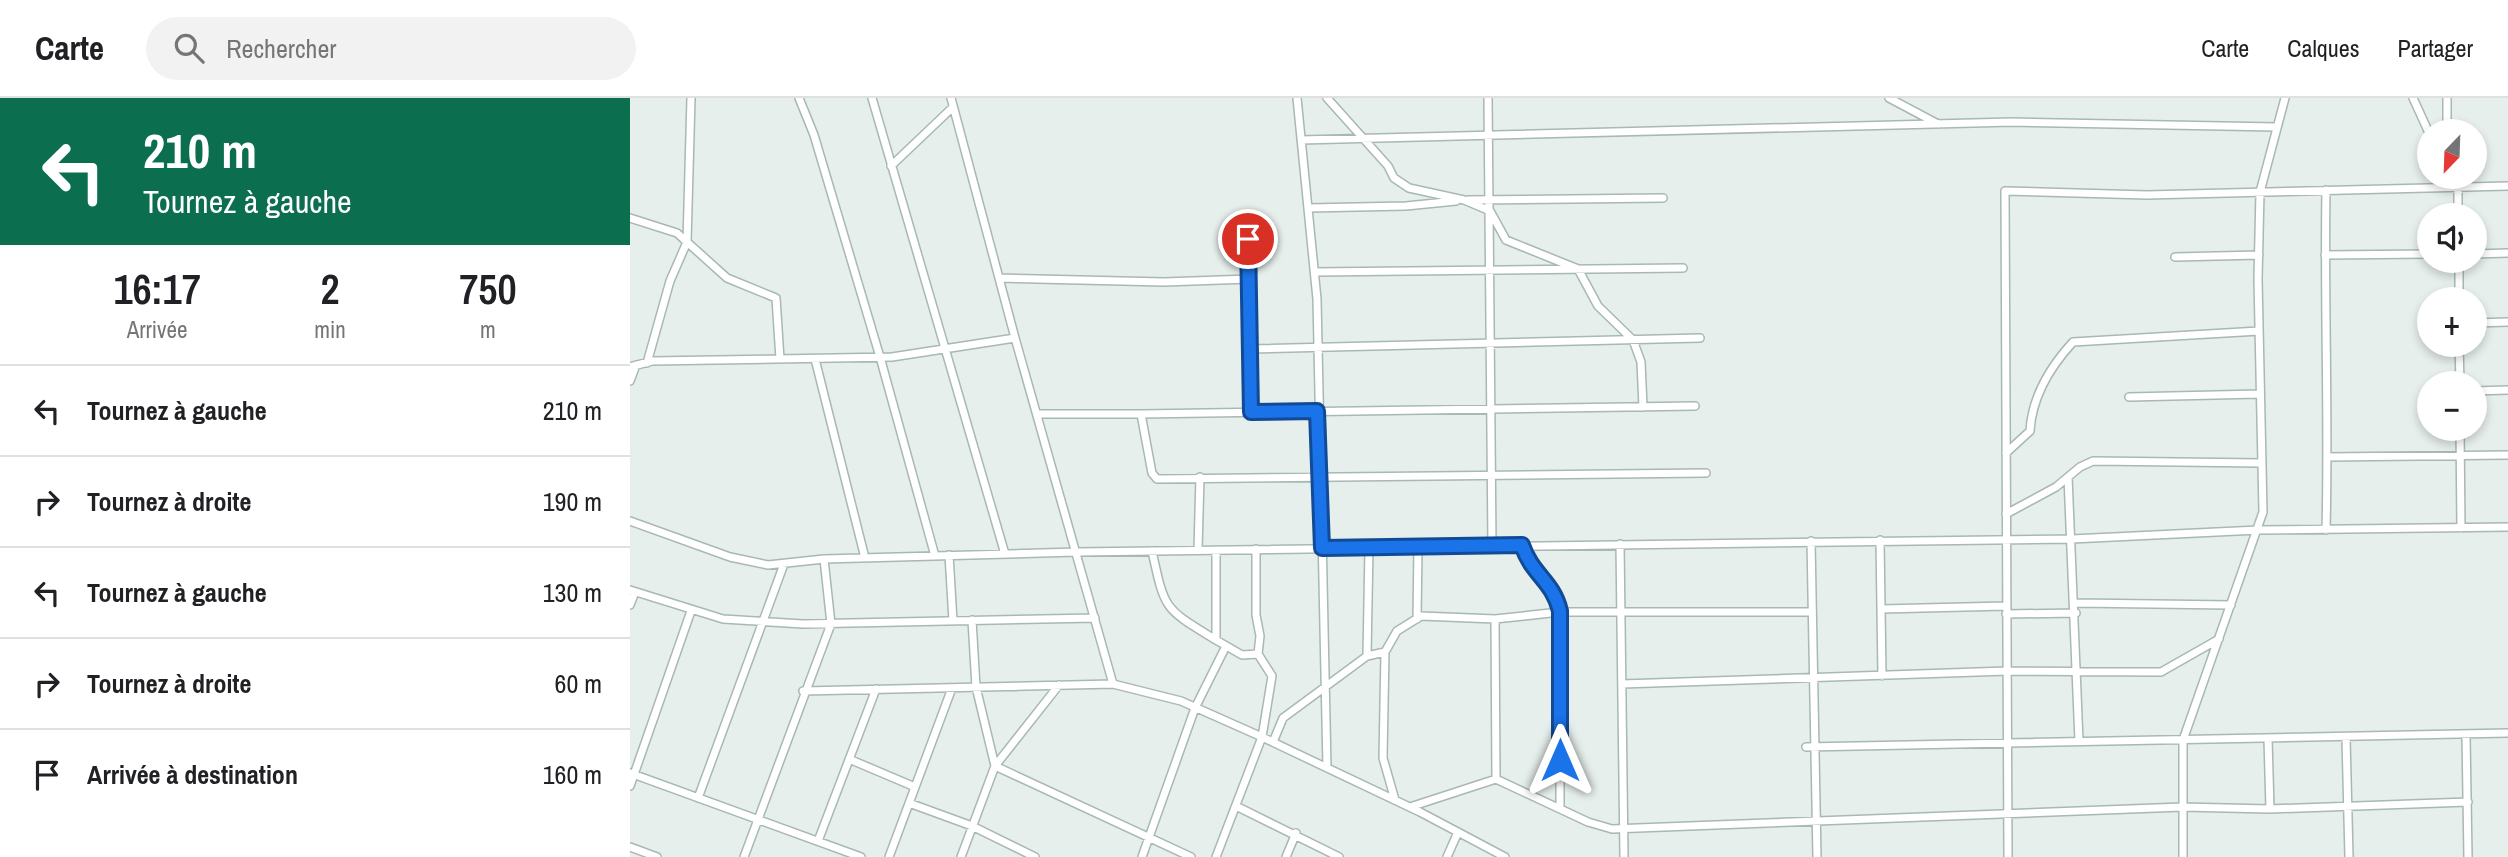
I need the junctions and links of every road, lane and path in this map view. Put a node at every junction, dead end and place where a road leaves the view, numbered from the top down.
1 (691, 98) edge
2 (799, 98) edge
3 (872, 98) edge
4 (1297, 98) edge
5 (1327, 98) edge
6 (1488, 98) edge
7 (1889, 98) edge
8 (2285, 98) edge
9 (2413, 98) edge
10 (2447, 98) edge
11 (952, 102) edge
12 (2423, 119) edge
13 (2447, 119) edge
14 (1939, 124) junction
15 (2276, 127) junction
16 (1489, 136) junction
17 (1364, 139) junction
18 (1301, 140) junction
19 (891, 166) junction
20 (2487, 186) edge
21 (2508, 186) edge
22 (2417, 188) edge
23 (2326, 190) junction
24 (2260, 192) junction
25 (1490, 198) junction
26 (1663, 198) dead end
27 (1464, 200) junction
28 (1308, 208) junction
29 (1490, 211) junction
30 (630, 218) edge
31 (1248, 239) dead end
32 (687, 242) junction
33 (2508, 253) edge
34 (2417, 254) edge
35 (2487, 254) edge
36 (2259, 255) junction
37 (2325, 255) junction
38 (2175, 257) dead end
39 (1683, 268) dead end
40 (1578, 269) junction
41 (1490, 270) junction
42 (1315, 272) junction
43 (999, 278) junction
44 (1249, 279) junction
45 (2508, 322) edge
46 (2487, 323) edge
47 (2259, 331) junction
48 (1015, 338) junction
49 (1700, 338) dead end
50 (1633, 340) junction
51 (1491, 343) junction
52 (1317, 347) junction
53 (944, 349) junction
54 (1250, 349) junction
55 (880, 357) junction
56 (780, 359) junction
57 (815, 359) junction
58 (647, 363) junction
59 (633, 366) edge
60 (630, 381) edge
61 (2508, 390) edge
62 (2487, 391) edge
63 (2259, 394) junction
64 (2129, 397) dead end
65 (1695, 406) dead end
66 (1643, 407) junction
67 (1492, 409) junction
68 (1317, 411) junction
69 (1251, 412) junction
70 (1037, 414) junction
71 (1141, 414) junction
72 (2460, 441) edge
73 (2006, 453) junction
74 (2508, 455) edge
75 (2328, 457) junction
76 (2460, 457) junction
77 (2261, 463) junction
78 (1706, 473) dead end
79 (1492, 475) junction
80 (1200, 477) junction
81 (1319, 477) junction
82 (2068, 477) junction
83 (2006, 514) junction
84 (630, 521) edge
85 (2508, 527) edge
86 (2461, 528) junction
87 (2258, 530) junction
88 (2326, 530) junction
89 (2006, 538) junction
90 (2072, 539) junction
91 (1880, 540) junction
92 (1811, 541) junction
93 (1620, 544) junction
94 (1522, 545) junction
95 (1492, 546) junction
96 (1418, 547) junction
97 (1322, 548) junction
98 (1369, 548) junction
99 (1198, 550) junction
100 (1216, 550) junction
101 (1256, 550) junction
102 (1152, 551) junction
103 (1077, 552) junction
104 (1005, 554) junction
105 (949, 555) junction
106 (935, 556) junction
107 (865, 558) junction
108 (824, 559) junction
109 (784, 564) junction
110 (632, 591) edge
111 (2076, 603) junction
112 (630, 605) edge
113 (2231, 605) junction
114 (1881, 609) junction
115 (2006, 610) junction
116 (691, 611) junction
117 (1560, 611) junction
118 (1621, 612) junction
119 (1812, 612) junction
120 (2076, 613) junction
121 (1095, 618) junction
122 (1417, 619) junction
123 (1495, 619) junction
124 (972, 620) junction
125 (953, 621) junction
126 (761, 622) junction
127 (831, 624) junction
128 (2219, 639) junction
129 (1216, 640) junction
130 (1226, 646) junction
131 (1385, 652) junction
132 (1258, 654) junction
133 (1367, 656) junction
134 (2007, 671) junction
135 (2077, 671) junction
136 (1882, 676) junction
137 (1814, 679) junction
138 (1113, 684) junction
139 (1622, 684) junction
140 (1059, 685) junction
141 (976, 687) junction
142 (952, 688) junction
143 (1325, 688) junction
144 (876, 690) junction
145 (803, 691) junction
146 (1195, 708) junction
147 (2508, 733) edge
148 (2466, 735) junction
149 (1262, 737) junction
150 (2346, 738) junction
151 (2268, 739) junction
152 (2183, 740) junction
153 (2079, 741) junction
154 (1273, 742) junction
155 (2009, 743) junction
156 (1815, 746) junction
157 (1806, 747) dead end
158 (849, 759) junction
159 (995, 766) junction
160 (1327, 768) junction
161 (632, 774) edge
162 (1496, 779) junction
163 (630, 786) edge
164 (915, 787) junction
165 (698, 797) junction
166 (1395, 800) junction
167 (2468, 802) junction
168 (909, 803) junction
169 (2348, 805) junction
170 (1236, 806) junction
171 (1410, 807) junction
172 (2182, 807) junction
173 (1560, 809) junction
174 (2270, 809) junction
175 (2008, 813) junction
176 (758, 819) junction
177 (1815, 821) junction
178 (972, 827) junction
179 (1624, 829) junction
180 (1458, 832) junction
181 (1296, 833) junction
182 (1150, 838) junction
183 (818, 841) junction
184 (630, 846) edge
185 (657, 857) edge
186 (744, 857) edge
187 (861, 857) edge
188 (889, 857) edge
189 (961, 857) edge
190 (1035, 857) edge
191 (1142, 857) edge
192 (1191, 857) edge
193 (1216, 857) edge
194 (1286, 857) edge
195 (1339, 857) edge
196 (1447, 857) edge
197 (1504, 857) edge
198 (1624, 857) edge
199 (1817, 857) edge
200 (2008, 857) edge
201 (2183, 857) edge
202 (2349, 857) edge
203 (2468, 857) edge

1 - 32 street
2 - 55 street
3 - 19 street
4 - 18 street
5 - 17 street
6 - 16 street
7 - 14 street
8 - 15 street
9 - 12 street
10 - 13 street
11 - 19 street
11 - 43 street
14 - 15 street
14 - 16 street
15 - 24 street
16 - 17 street
16 - 25 street
17 - 18 street
17 - 27 street
18 - 28 street
19 - 53 street
20 - 21 street
22 - 23 street
23 - 24 street
23 - 37 street
24 - 36 street
24 - 73 street
25 - 26 street
25 - 27 street
25 - 29 street
27 - 28 street
27 - 29 street
28 - 42 street
29 - 40 street
29 - 41 street
30 - 32 street
31 - 44 street
32 - 56 street
32 - 58 street
33 - 35 street
34 - 37 street
36 - 38 street
36 - 47 street
37 - 75 street
39 - 40 street
40 - 41 street
40 - 50 street
41 - 42 street
41 - 51 street
42 - 52 street
43 - 44 street
43 - 48 street
44 - 54 street
45 - 46 street
47 - 63 street
47 - 73 street
48 - 53 street
48 - 70 street
49 - 50 street
50 - 51 street
50 - 66 street
51 - 52 street
51 - 67 street
52 - 54 street
52 - 68 street
53 - 55 street
53 - 104 street
54 - 69 street
55 - 57 street
55 - 106 street
56 - 57 street
56 - 58 street
57 - 107 street
58 - 59 street
59 - 60 street
61 - 62 street
63 - 64 street
63 - 77 street
65 - 66 street
66 - 67 street
67 - 68 street
67 - 79 street
68 - 69 street
68 - 81 street
69 - 71 street
70 - 71 street
70 - 103 street
71 - 80 street
72 - 76 street
73 - 83 street
74 - 76 street
75 - 76 street
75 - 88 street
76 - 86 street
77 - 82 street
77 - 87 street
78 - 79 street
79 - 81 street
79 - 95 street
80 - 81 street
80 - 99 street
81 - 97 street
82 - 83 street
82 - 90 street
83 - 89 street
84 - 109 street
85 - 86 street
86 - 88 street
87 - 88 street
87 - 90 street
87 - 113 street
89 - 90 street
89 - 91 street
89 - 115 street
90 - 111 street
91 - 92 street
91 - 114 street
92 - 93 street
92 - 119 street
93 - 94 street
93 - 118 street
94 - 95 street
94 - 117 street
95 - 96 street
96 - 98 street
96 - 122 street
97 - 98 street
97 - 101 street
97 - 143 street
98 - 133 street
99 - 100 street
99 - 102 street
100 - 101 street
100 - 129 street
101 - 132 street
102 - 103 street
102 - 129 street
103 - 104 street
103 - 121 street
104 - 105 street
105 - 106 street
105 - 125 street
106 - 107 street
107 - 108 street
108 - 109 street
108 - 127 street
109 - 126 street
110 - 112 street
110 - 116 street
111 - 113 street
111 - 120 street
113 - 128 street
114 - 115 street
114 - 136 street
115 - 120 street
115 - 134 street
116 - 126 street
116 - 161 street
117 - 118 street
117 - 123 street
117 - 173 street
118 - 119 street
118 - 139 street
119 - 137 street
120 - 135 street
121 - 124 street
121 - 138 street
122 - 123 street
122 - 131 street
123 - 162 street
124 - 125 street
124 - 141 street
125 - 127 street
126 - 127 street
126 - 165 street
127 - 145 street
128 - 135 street
128 - 152 street
129 - 130 street
130 - 132 street
130 - 146 street
131 - 133 street
131 - 166 street
132 - 149 street
133 - 143 street
134 - 135 street
134 - 136 street
134 - 155 street
135 - 153 street
136 - 137 street
137 - 139 street
137 - 156 street
138 - 140 street
138 - 146 street
139 - 179 street
140 - 141 street
140 - 159 street
141 - 142 street
141 - 159 street
142 - 144 street
142 - 164 street
143 - 154 street
143 - 160 street
144 - 145 street
144 - 158 street
145 - 176 street
146 - 149 street
146 - 182 street
147 - 148 street
148 - 150 street
148 - 167 street
149 - 154 street
149 - 170 street
150 - 151 street
150 - 169 street
151 - 152 street
151 - 174 street
152 - 153 street
152 - 172 street
153 - 155 street
154 - 160 street
155 - 156 street
155 - 175 street
156 - 157 street
156 - 177 street
158 - 164 street
158 - 183 street
159 - 178 street
159 - 182 street
160 - 166 street
161 - 163 street
161 - 165 street
162 - 171 street
162 - 173 street
164 - 168 street
165 - 176 street
166 - 171 street
167 - 169 street
167 - 203 street
168 - 178 street
168 - 188 street
169 - 174 street
169 - 202 street
170 - 181 street
170 - 193 street
171 - 180 street
172 - 174 street
172 - 175 street
172 - 201 street
173 - 179 street
175 - 177 street
175 - 200 street
176 - 183 street
176 - 186 street
177 - 179 street
177 - 199 street
178 - 189 street
178 - 190 street
179 - 198 street
180 - 196 street
180 - 197 street
181 - 194 street
181 - 195 street
182 - 191 street
182 - 192 street
183 - 187 street
184 - 185 street

